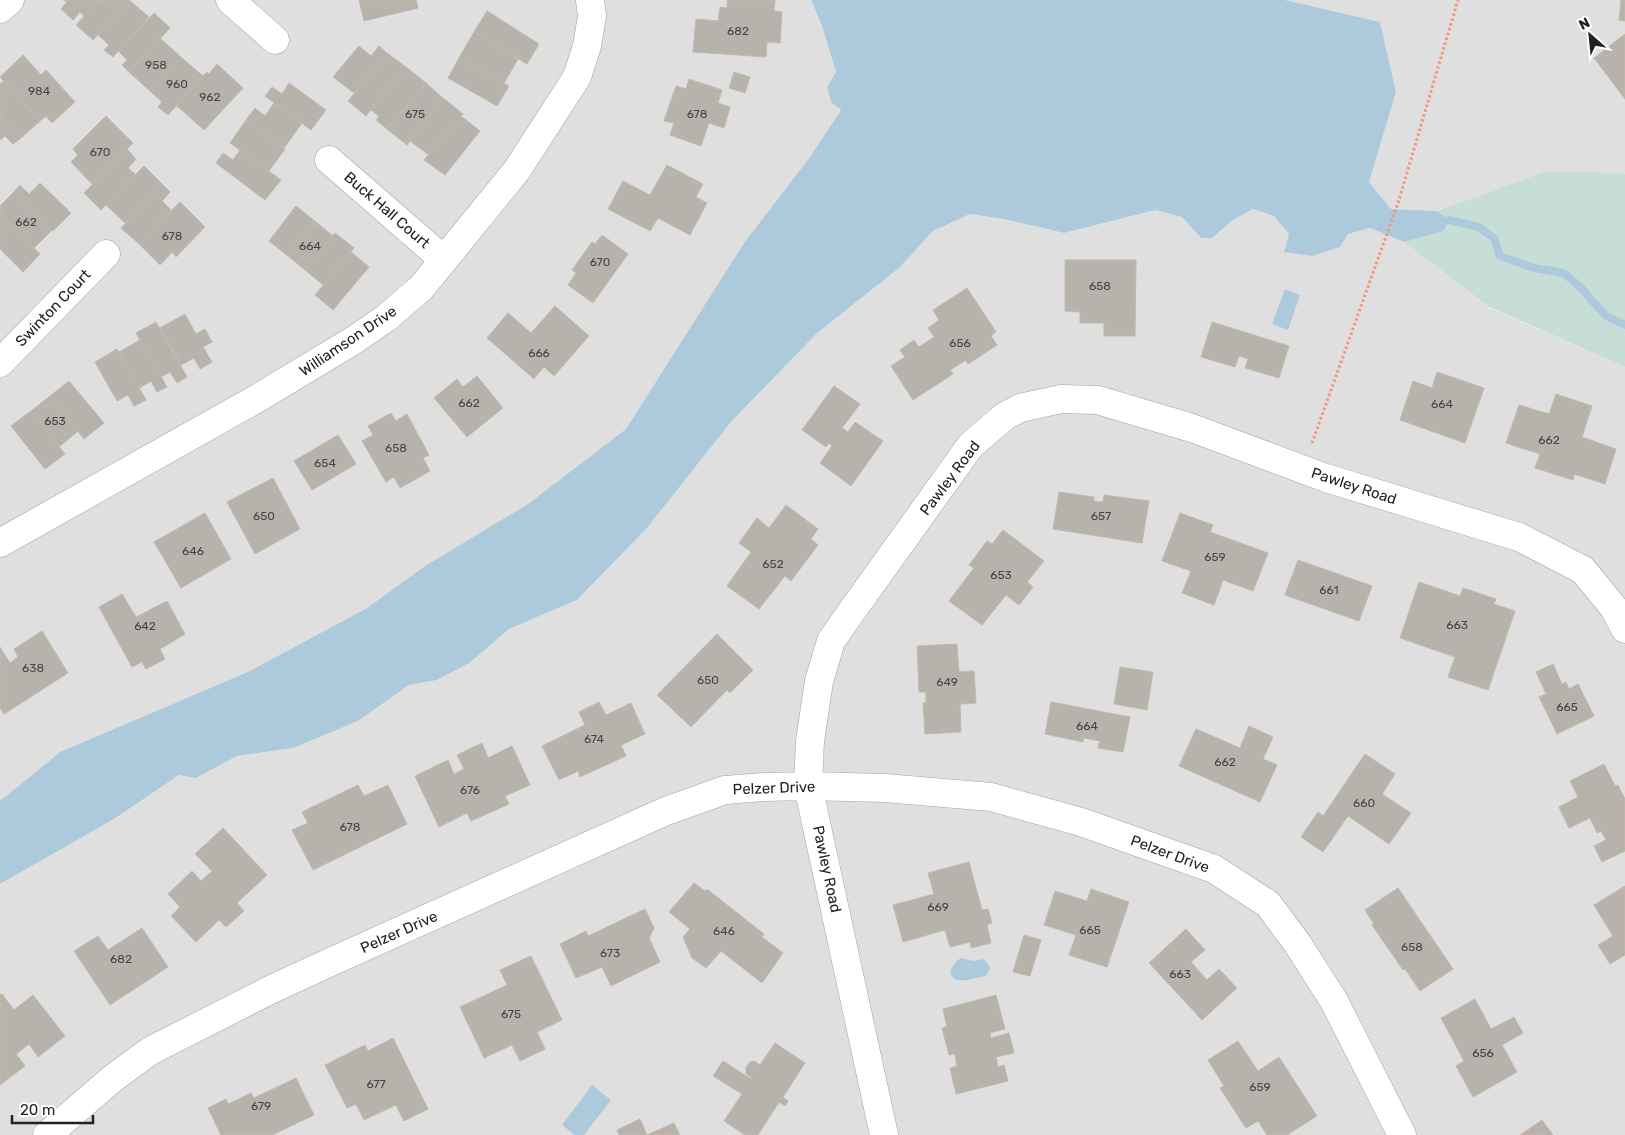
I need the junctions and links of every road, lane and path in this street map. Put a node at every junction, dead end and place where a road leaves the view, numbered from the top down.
1 (10, 0) edge
2 (230, 0) edge
3 (590, 0) edge
4 (1458, 0) edge
5 (0, 9) edge
6 (275, 40) dead end
7 (329, 160) dead end
8 (106, 254) dead end
9 (444, 260) junction
10 (0, 363) edge
11 (1303, 470) junction
12 (4, 532) edge
13 (1625, 629) edge
14 (808, 786) junction
15 (46, 1135) edge
16 (884, 1135) edge
17 (1402, 1135) edge

1 - 5 street
2 - 6 street
3 - 9 street, Williamson Drive
4 - 11 path
7 - 9 street, Buck Hall Court
8 - 10 street, Swinton Court
9 - 12 street, Williamson Drive
11 - 13 street, Pawley Road
11 - 14 street, Pawley Road
14 - 15 street, Pelzer Drive
14 - 16 street, Pawley Road
14 - 17 street, Pelzer Drive

